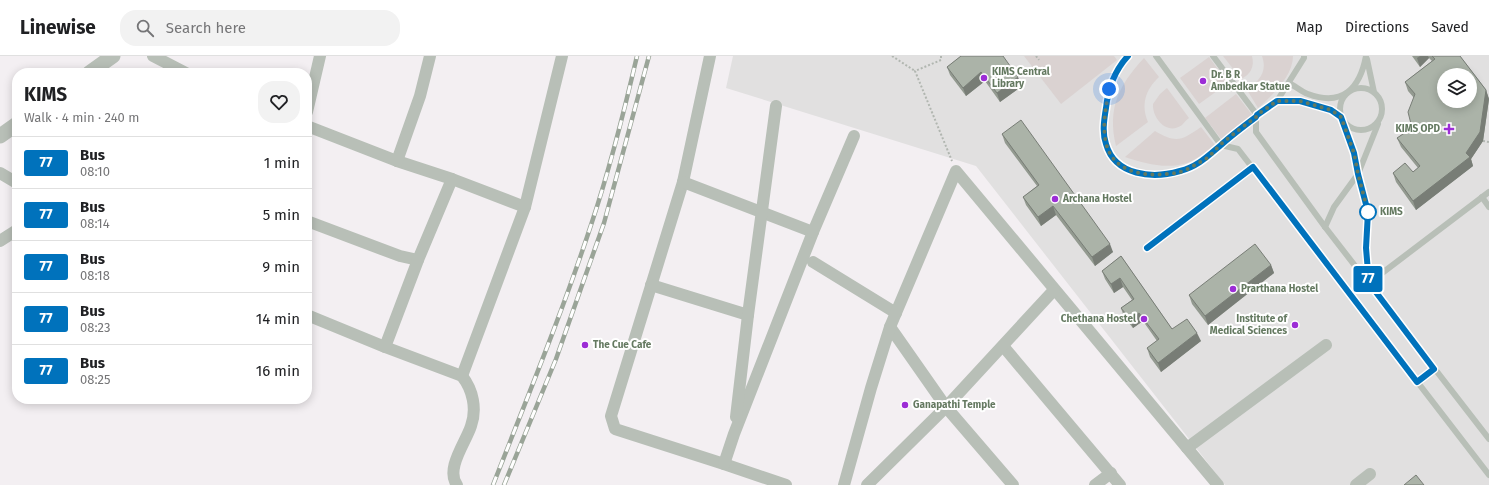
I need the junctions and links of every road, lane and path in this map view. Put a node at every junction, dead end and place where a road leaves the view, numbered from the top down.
1 (113, 56) edge
2 (154, 56) edge
3 (320, 56) edge
4 (430, 56) edge
5 (562, 56) edge
6 (710, 56) edge
7 (892, 56) edge
8 (941, 56) edge
9 (1036, 56) edge
10 (1128, 56) edge
11 (1156, 56) edge
12 (1213, 56) edge
13 (1304, 56) edge
14 (1366, 56) edge
15 (1039, 60) dead end
16 (96, 68) edge
17 (177, 68) edge
18 (915, 71) junction
19 (1289, 83) junction
20 (312, 90) edge
21 (1350, 91) junction
22 (1374, 92) junction
23 (1277, 101) junction
24 (776, 106) dead end
25 (1257, 116) junction
26 (1341, 117) junction
27 (1378, 123) junction
28 (12, 128) edge
29 (312, 128) edge
30 (0, 136) edge
31 (854, 136) dead end
32 (1483, 141) dead end
33 (1489, 142) edge
34 (1221, 145) junction
35 (397, 162) junction
36 (1253, 167) junction
37 (956, 171) junction
38 (0, 173) edge
39 (1358, 174) junction
40 (452, 179) junction
41 (12, 180) edge
42 (683, 182) junction
43 (1489, 192) edge
44 (1482, 197) junction
45 (525, 207) junction
46 (1489, 207) edge
47 (762, 212) junction
48 (312, 223) edge
49 (1325, 227) junction
50 (813, 232) junction
51 (12, 233) edge
52 (0, 241) edge
53 (1147, 248) dead end
54 (418, 260) junction
55 (813, 262) dead end
56 (1369, 283) junction
57 (651, 285) junction
58 (1054, 290) junction
59 (896, 313) junction
60 (748, 315) junction
61 (312, 317) edge
62 (890, 327) junction
63 (1326, 344) dead end
64 (1003, 346) junction
65 (385, 347) junction
66 (1434, 369) junction
67 (462, 376) junction
68 (1417, 382) junction
69 (946, 407) junction
70 (734, 434) junction
71 (1489, 439) edge
72 (1187, 448) junction
73 (724, 464) junction
74 (1111, 473) junction
75 (1370, 474) dead end
76 (1489, 475) edge
77 (457, 485) edge
78 (786, 485) edge
79 (844, 485) edge
80 (867, 485) edge
81 (1013, 485) edge
82 (1095, 485) edge
83 (1120, 485) edge
84 (1218, 485) edge
85 (1356, 485) edge

1 - 16 street
2 - 17 street
3 - 20 street
4 - 35 street
5 - 45 street
6 - 42 street
7 - 18 path
8 - 18 path
9 - 15 path
10 - 34 lane
11 - 34 lane
12 - 25 lane
13 - 19 lane
14 - 21 lane
14 - 22 lane
18 - 37 path
19 - 21 lane
19 - 23 lane
21 - 22 lane
21 - 26 lane
22 - 27 lane
23 - 25 lane
23 - 26 lane
24 - 47 street
25 - 34 lane
25 - 49 lane
26 - 27 lane
26 - 39 lane
27 - 39 lane
28 - 30 street
29 - 35 street
31 - 50 street
32 - 33 path
34 - 36 lane
35 - 40 street
36 - 53 lane
36 - 68 lane
37 - 58 street
37 - 59 street
38 - 41 street
39 - 49 lane
39 - 56 lane
40 - 45 street
40 - 54 street
42 - 47 street
42 - 57 street
43 - 44 lane
44 - 46 lane
44 - 56 lane
45 - 67 street
47 - 50 street
47 - 60 street
48 - 54 street
49 - 56 lane
50 - 70 street
51 - 52 street
54 - 65 street
55 - 59 street
56 - 66 lane
57 - 60 street
57 - 73 street
58 - 64 street
58 - 72 street
59 - 62 street
60 - 70 street
61 - 65 street
62 - 69 street
62 - 79 street
63 - 72 street
64 - 69 street
64 - 74 street
65 - 67 street
66 - 68 lane
66 - 71 lane
67 - 77 street
68 - 76 lane
69 - 80 street
69 - 81 street
70 - 73 street
72 - 84 street
73 - 78 street
74 - 82 street
74 - 83 street
75 - 85 street

